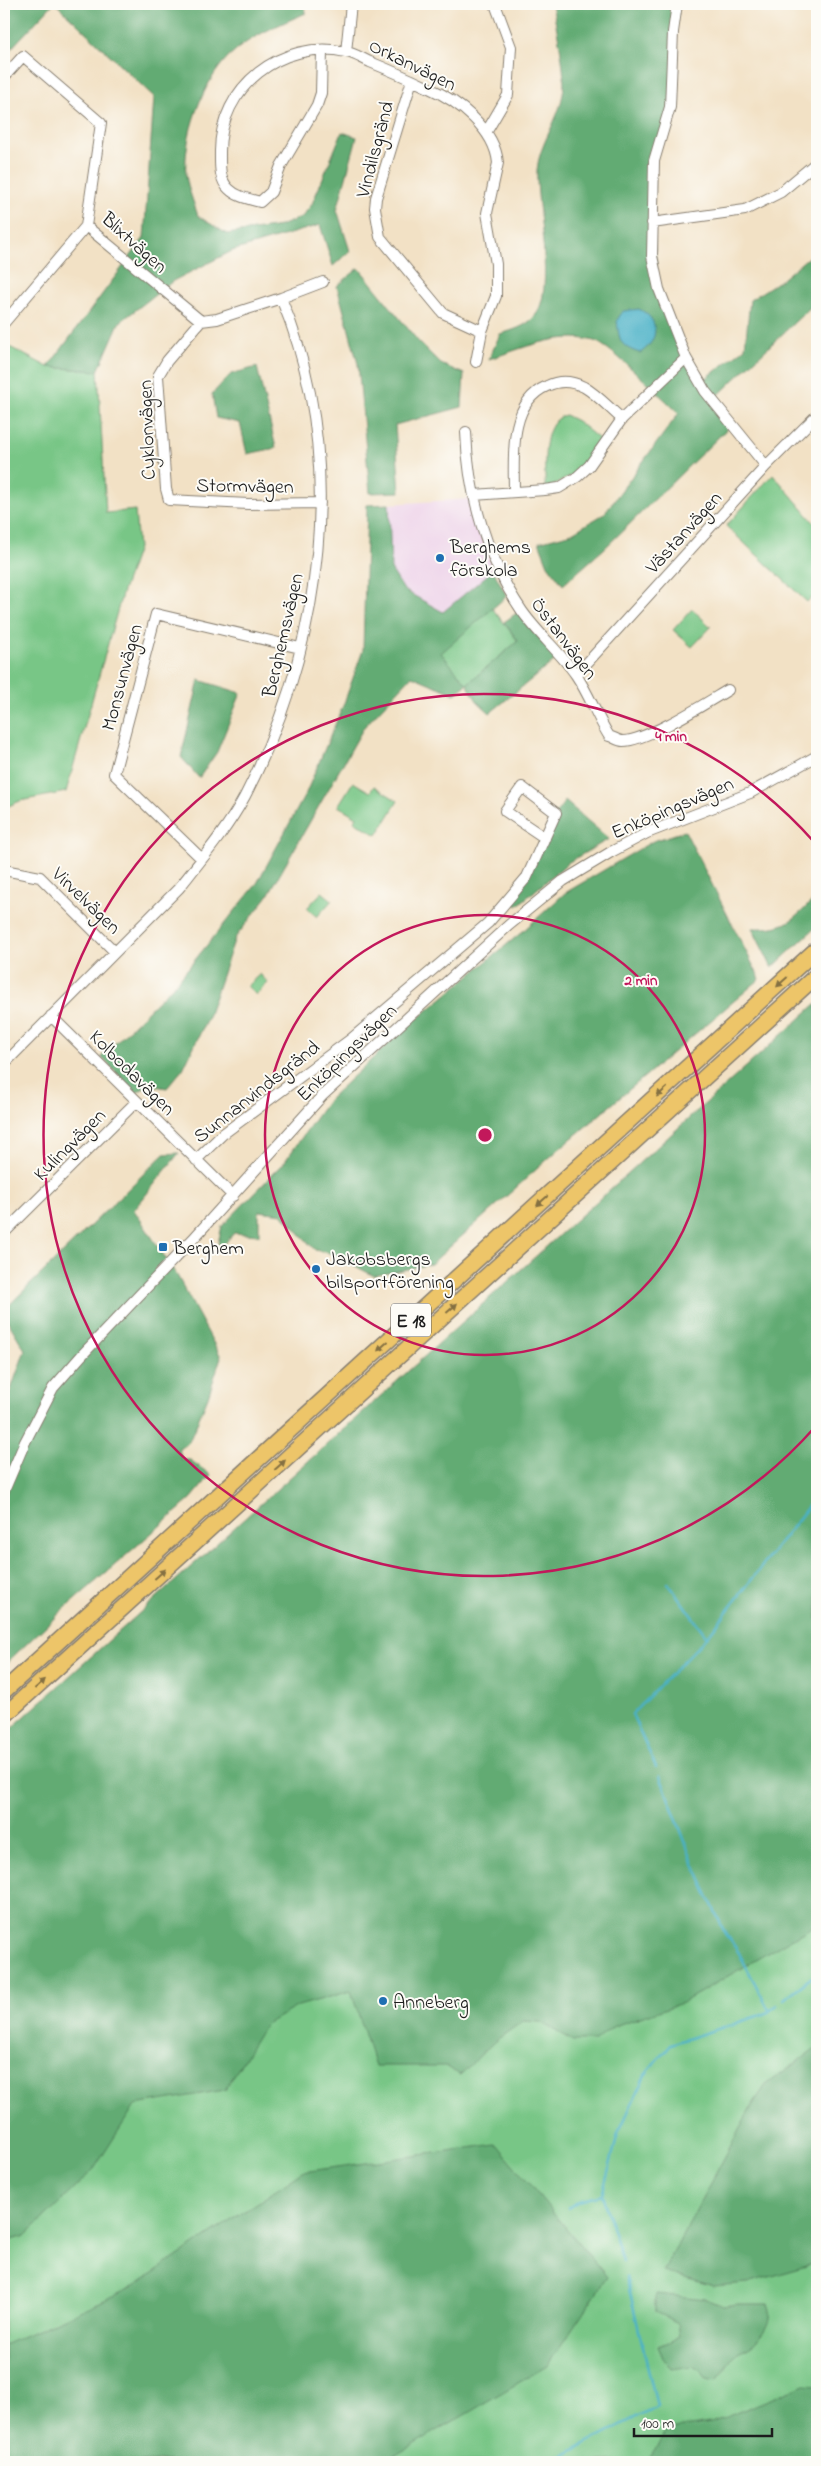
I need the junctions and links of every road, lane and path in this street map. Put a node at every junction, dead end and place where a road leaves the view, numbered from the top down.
1 (351, 4) edge
2 (495, 4) edge
3 (677, 4) edge
4 (322, 51) junction
5 (346, 52) junction
6 (4, 77) edge
7 (412, 80) junction
8 (487, 132) junction
9 (817, 162) edge
10 (652, 223) junction
11 (86, 226) junction
12 (323, 282) dead end
13 (281, 298) junction
14 (201, 321) junction
15 (4, 323) edge
16 (482, 330) junction
17 (686, 358) junction
18 (476, 362) dead end
19 (817, 415) edge
20 (622, 419) junction
21 (466, 432) dead end
22 (766, 466) junction
23 (514, 492) junction
24 (474, 495) junction
25 (169, 500) joint
26 (320, 503) junction
27 (300, 648) junction
28 (576, 675) junction
29 (728, 690) dead end
30 (817, 756) edge
31 (545, 838) junction
32 (202, 859) junction
33 (4, 870) edge
34 (817, 949) edge
35 (115, 952) junction
36 (817, 975) edge
37 (51, 1016) junction
38 (4, 1064) edge
39 (137, 1101) junction
40 (196, 1160) junction
41 (232, 1196) junction
42 (4, 1233) edge
43 (4, 1491) edge
44 (4, 1691) edge
45 (4, 1716) edge

1 - 5 street
2 - 8 street
3 - 10 street
4 - 4 street
4 - 5 street
5 - 7 street, Orkanvägen
6 - 11 street, Blixtvägen
7 - 8 street, Orkanvägen
7 - 16 street, Vindilsgränd
8 - 16 street, Orkanvägen
9 - 10 street
10 - 17 street
11 - 14 street, Blixtvägen
11 - 15 street
12 - 13 street
13 - 14 street
13 - 26 street, Berghemsvägen
14 - 25 street, Cyklonvägen
16 - 18 street, Orkanvägen
17 - 20 street
17 - 22 street
19 - 22 street, Västanvägen
20 - 23 street
20 - 23 street
21 - 24 street, Östanvägen
22 - 28 street, Västanvägen
23 - 24 street
24 - 28 street, Östanvägen
25 - 26 street, Stormvägen
26 - 27 street, Berghemsvägen
27 - 32 street, Berghemsvägen
27 - 32 street, Monsunvägen
28 - 29 street, Östanvägen
30 - 41 street, Enköpingsvägen
31 - 31 street, Sunnanvindsgränd
31 - 40 street, Sunnanvindsgränd
32 - 35 street, Berghemsvägen
33 - 35 street, Virvelvägen
34 -> 44 highway, E 18
35 - 37 street, Berghemsvägen
45 -> 36 highway, E 18
37 - 38 street, Berghemsvägen
37 - 39 street, Kolbodavägen
39 - 40 street, Kolbodavägen
39 - 42 street, Kulingvägen
40 - 41 street, Kolbodavägen
41 - 43 street, Enköpingsvägen

